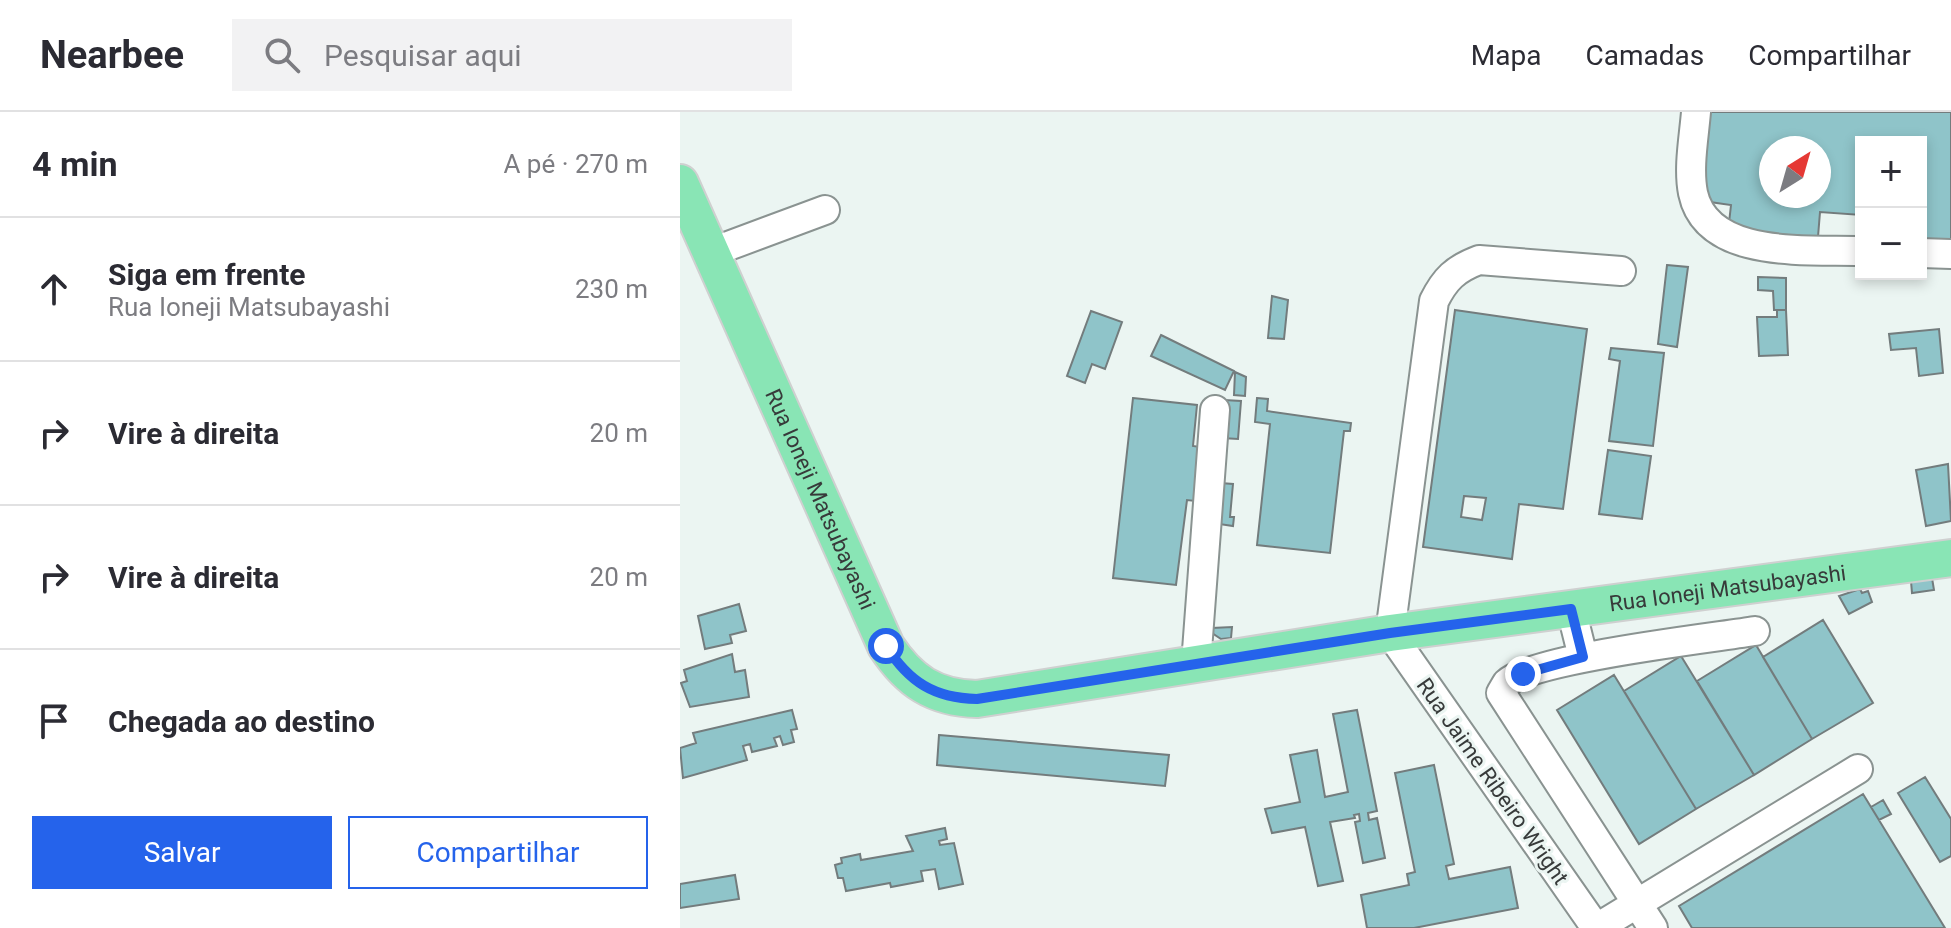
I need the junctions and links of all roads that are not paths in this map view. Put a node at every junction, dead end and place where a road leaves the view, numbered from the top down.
1 (1696, 112) edge
2 (680, 183) edge
3 (825, 210) dead end
4 (1855, 251) edge
5 (712, 252) junction
6 (1927, 253) edge
7 (1951, 254) edge
8 (1621, 271) dead end
9 (1215, 410) dead end
10 (1951, 558) edge
11 (1571, 609) junction
12 (1755, 631) dead end
13 (1390, 633) junction
14 (1583, 657) junction
15 (1196, 664) junction
16 (1858, 769) dead end
17 (1638, 903) junction
18 (1596, 928) edge
19 (1653, 928) edge

1 - 4 street
2 - 5 main road, Rua Ioneji Matsubayashi
3 - 5 street
5 - 15 main road, Rua Ioneji Matsubayashi
6 - 7 street
8 - 13 street
9 - 15 street
10 - 11 main road, Rua Ioneji Matsubayashi
11 - 13 main road, Rua Ioneji Matsubayashi
11 - 14 street
12 - 14 street
13 - 15 main road, Rua Ioneji Matsubayashi
13 - 18 street, Rua Jaime Ribeiro Wright
14 - 17 street
16 - 17 street
17 - 18 street
17 - 19 street

